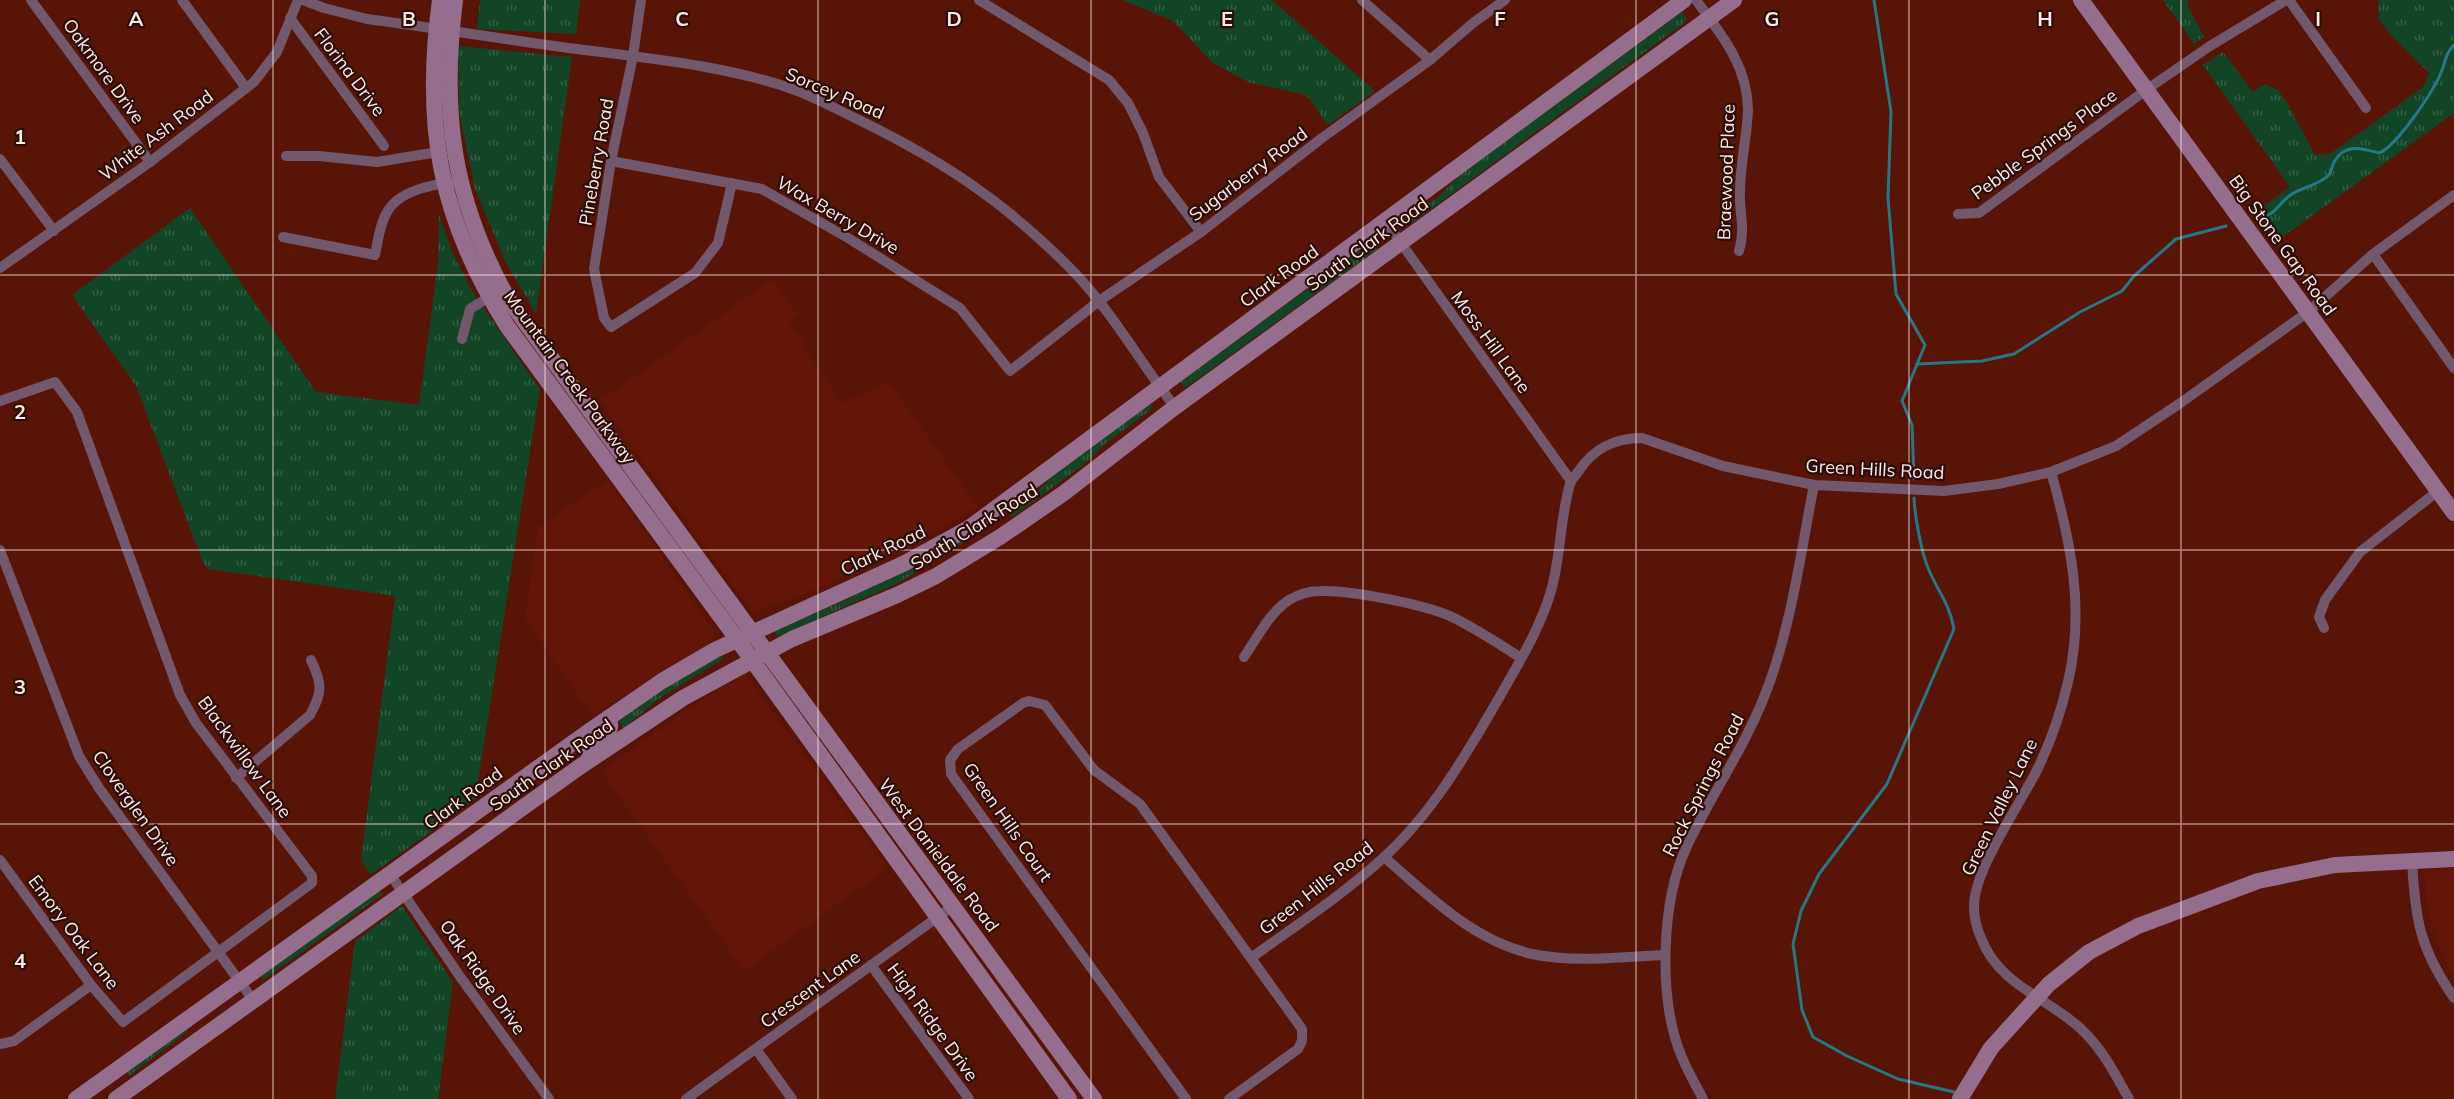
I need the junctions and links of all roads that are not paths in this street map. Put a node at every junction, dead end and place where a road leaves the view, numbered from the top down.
1 (31, 0) edge
2 (182, 0) edge
3 (298, 0) edge
4 (303, 0) edge
5 (440, 0) edge
6 (455, 0) edge
7 (640, 0) edge
8 (979, 0) edge
9 (1362, 0) edge
10 (1505, 0) edge
11 (1684, 0) edge
12 (1696, 0) edge
13 (1734, 0) edge
14 (2081, 0) edge
15 (2287, 0) edge
16 (290, 18) junction
17 (1709, 18) junction
18 (444, 30) junction
19 (633, 56) junction
20 (1430, 60) junction
21 (246, 88) junction
22 (2146, 90) junction
23 (2366, 108) dead end
24 (384, 146) dead end
25 (438, 152) junction
26 (286, 156) dead end
27 (0, 159) edge
28 (611, 161) junction
29 (150, 162) junction
30 (452, 183) junction
31 (732, 183) junction
32 (2454, 195) edge
33 (1958, 214) dead end
34 (1386, 222) junction
35 (54, 231) junction
36 (1201, 232) junction
37 (283, 237) dead end
38 (1401, 243) junction
39 (1739, 251) dead end
40 (2373, 254) junction
41 (0, 268) edge
42 (489, 297) junction
43 (1099, 301) junction
44 (2308, 312) junction
45 (462, 339) dead end
46 (2454, 368) edge
47 (1010, 371) joint
48 (1160, 388) junction
49 (0, 401) edge
50 (1175, 407) junction
51 (599, 437) junction
52 (2051, 472) junction
53 (1571, 481) junction
54 (1814, 485) junction
55 (2438, 491) junction
56 (2454, 513) edge
57 (986, 516) junction
58 (1000, 537) junction
59 (0, 550) edge
60 (2324, 628) dead end
61 (745, 636) junction
62 (766, 651) junction
63 (1244, 657) dead end
64 (1521, 658) junction
65 (751, 659) junction
66 (310, 660) dead end
67 (608, 718) junction
68 (578, 768) junction
69 (855, 774) junction
70 (236, 778) junction
71 (519, 781) junction
72 (842, 786) junction
73 (533, 800) junction
74 (912, 852) junction
75 (1384, 857) junction
76 (2454, 859) edge
77 (0, 860) edge
78 (2412, 860) junction
79 (898, 863) junction
80 (390, 874) junction
81 (403, 892) junction
82 (952, 906) junction
83 (937, 917) junction
84 (220, 952) junction
85 (1665, 955) junction
86 (1251, 958) junction
87 (871, 965) junction
88 (241, 982) junction
89 (92, 986) junction
90 (2035, 998) junction
91 (2454, 999) edge
92 (253, 1000) junction
93 (123, 1022) joint
94 (0, 1044) edge
95 (756, 1048) junction
96 (106, 1078) junction
97 (118, 1098) edge
98 (76, 1099) edge
99 (549, 1099) edge
100 (686, 1099) edge
101 (792, 1099) edge
102 (969, 1099) edge
103 (1070, 1099) edge
104 (1094, 1099) edge
105 (1186, 1099) edge
106 (1229, 1099) edge
107 (1703, 1099) edge
108 (1960, 1099) edge
109 (2129, 1099) edge

1 - 29 street, Oakmore Drive
2 - 21 street
3 - 16 street, White Ash Road
4 - 18 street, Sorcey Road
5 - 18 main road, Mountain Creek Parkway
6 - 18 main road, Mountain Creek Parkway
7 - 19 street, Pineberry Road
8 - 36 street
9 - 20 street
10 - 20 street, Sugarberry Road
11 - 34 main road, Clark Road
12 - 17 street, Braewood Place
13 - 17 main road, South Clark Road
14 - 22 main road, Big Stone Gap Road
15 - 22 street, Pebble Springs Place
15 - 23 street
16 - 21 street, White Ash Road
16 - 24 street, Florina Drive
17 - 38 main road, South Clark Road
17 - 39 street, Braewood Place
18 - 19 street, Sorcey Road
18 - 25 main road, Mountain Creek Parkway
18 - 30 main road, Mountain Creek Parkway
19 - 28 street, Pineberry Road
19 - 43 street, Sorcey Road
20 - 36 street, Sugarberry Road
21 - 29 street, White Ash Road
22 - 33 street, Pebble Springs Place
22 - 44 main road, Big Stone Gap Road
25 - 26 street
25 - 30 main road, Mountain Creek Parkway
27 - 35 street
28 - 31 street, Wax Berry Drive
28 - 31 street, Pineberry Road
29 - 35 street, White Ash Road
30 - 37 street
30 - 42 main road, Mountain Creek Parkway
30 - 51 main road, Mountain Creek Parkway
31 - 47 street, Wax Berry Drive
32 - 40 street, Green Hills Road
34 - 38 street, Moss Hill Lane
34 - 48 main road, Clark Road
35 - 41 street, White Ash Road
36 - 43 street, Sugarberry Road
38 - 50 main road, South Clark Road
38 - 53 street, Moss Hill Lane
40 - 44 street, Green Hills Road
40 - 46 street
42 - 45 street
42 - 51 main road, Mountain Creek Parkway
43 - 47 street, Sugarberry Road
43 - 48 street, Sorcey Road
44 - 52 street, Green Hills Road
44 - 55 main road, Big Stone Gap Road
48 - 50 street, Sorcey Road
48 - 57 main road, Clark Road
49 - 70 street, Blackwillow Lane
50 - 58 main road, South Clark Road
51 - 61 main road, Mountain Creek Parkway
52 - 54 street, Green Hills Road
52 - 90 street, Green Valley Lane
53 - 54 street, Green Hills Road
53 - 64 street, Green Hills Road
54 - 85 street, Rock Springs Road
55 - 56 main road, Big Stone Gap Road
55 - 60 street
57 - 58 main road
57 - 61 main road, Clark Road
58 - 62 main road, South Clark Road
59 - 84 street, Cloverglen Drive
61 - 62 main road, West Danieldale Road
61 - 65 main road, West Danieldale Road
61 - 67 main road, Clark Road
62 - 65 main road, South Clark Road
62 - 69 main road, West Danieldale Road
63 - 64 street
64 - 75 street, Green Hills Road
65 - 68 main road, South Clark Road
65 - 72 main road, West Danieldale Road
66 - 70 street
67 - 68 main road
67 - 71 main road, Clark Road
68 - 73 main road, South Clark Road
69 - 72 main road
69 - 74 main road, West Danieldale Road
70 - 84 street, Blackwillow Lane
71 - 73 main road
71 - 80 main road, Clark Road
72 - 79 main road, West Danieldale Road
73 - 81 main road, South Clark Road
74 - 79 main road
74 - 82 main road, West Danieldale Road
75 - 85 street
75 - 86 street, Green Hills Road
76 - 78 main road
77 - 89 street, Emory Oak Lane
78 - 90 main road
78 - 91 street
79 - 83 main road, West Danieldale Road
80 - 81 street, Oak Ridge Drive
80 - 88 main road, Clark Road
81 - 92 main road, South Clark Road
81 - 99 street, Oak Ridge Drive
82 - 83 street, Crescent Lane
82 - 104 main road, West Danieldale Road
83 - 87 street, Crescent Lane
83 - 103 main road, West Danieldale Road
84 - 88 street, Cloverglen Drive
84 - 93 street, Blackwillow Lane
85 - 107 street, Rock Springs Road
86 - 105 street, Green Hills Court
86 - 106 street, Green Hills Court
87 - 95 street, Crescent Lane
87 - 102 street, High Ridge Drive
88 - 92 street, Cloverglen Drive
88 - 96 main road, Clark Road
89 - 93 street, Emory Oak Lane
89 - 94 street
90 - 108 main road
90 - 109 street, Green Valley Lane
92 - 97 main road, South Clark Road
95 - 100 street, Crescent Lane
95 - 101 street
96 - 97 main road
96 - 98 main road, Clark Road

